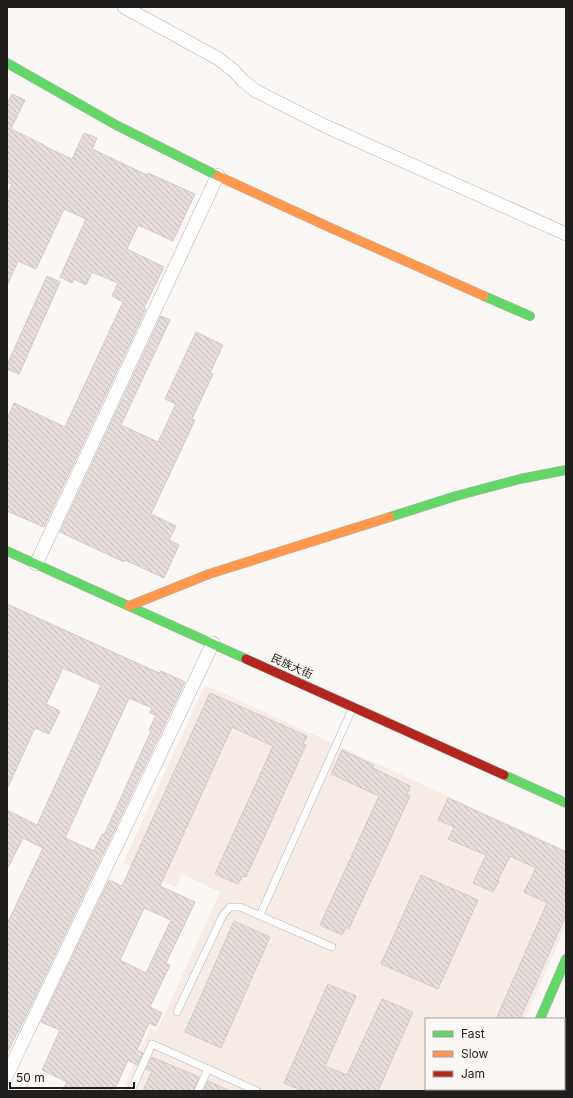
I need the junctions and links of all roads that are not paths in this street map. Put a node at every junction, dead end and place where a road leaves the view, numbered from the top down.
1 (124, 7) edge
2 (7, 63) edge
3 (218, 175) junction
4 (566, 234) edge
5 (530, 316) dead end
6 (566, 470) edge
7 (7, 551) edge
8 (36, 564) junction
9 (129, 606) junction
10 (213, 643) junction
11 (353, 707) junction
12 (566, 803) edge
13 (260, 915) junction
14 (332, 947) dead end
15 (566, 959) edge
16 (177, 1012) dead end
17 (540, 1018) edge
18 (208, 1069) junction
19 (7, 1075) edge
20 (131, 1091) edge
21 (198, 1091) edge
22 (257, 1091) edge

1 - 4 street
2 - 3 street
3 - 5 street
3 - 8 street
6 - 9 street
7 - 8 street, 民族大街
8 - 9 street, 民族大街
9 - 10 street, 民族大街
10 - 11 street, 民族大街
10 - 19 street
11 - 12 street, 民族大街
11 - 13 lane
13 - 14 lane
13 - 16 lane
15 - 17 street
18 - 20 lane
18 - 21 lane
18 - 22 lane

